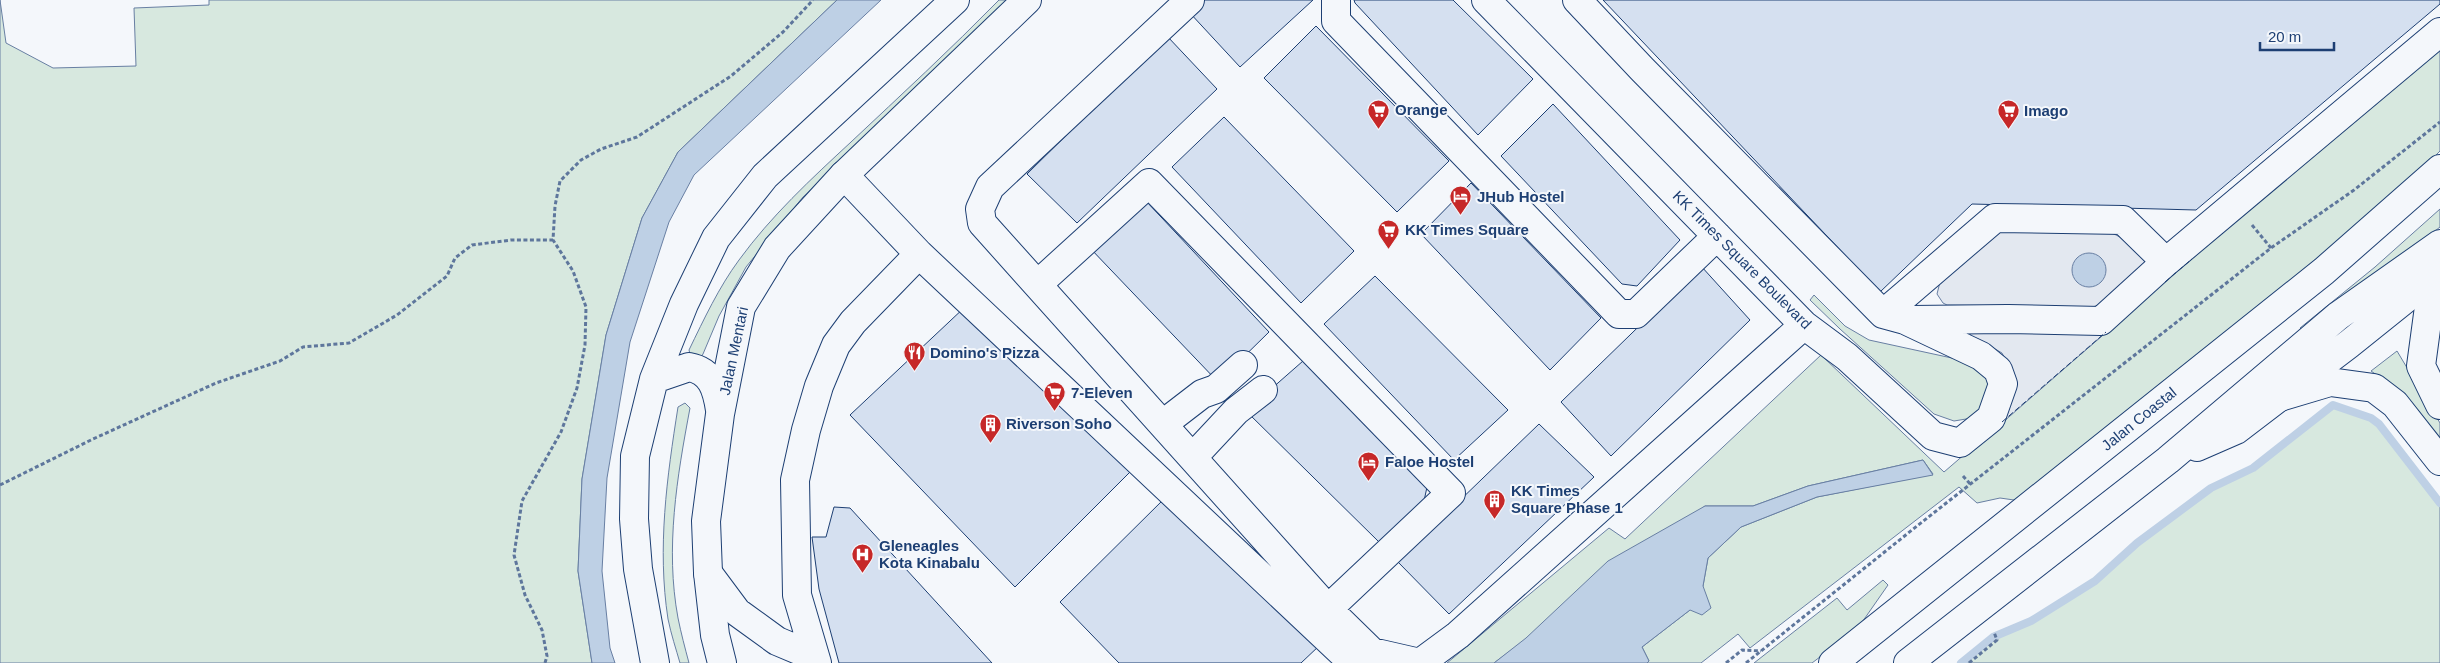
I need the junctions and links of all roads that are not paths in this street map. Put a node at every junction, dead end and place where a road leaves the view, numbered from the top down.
1 (955, 0) edge
2 (1027, 0) edge
3 (1190, 0) edge
4 (1336, 0) edge
5 (1486, 0) edge
6 (1577, 0) edge
7 (2440, 32) edge
8 (2440, 169) edge
9 (844, 175) junction
10 (1716, 236) junction
11 (2440, 244) edge
12 (918, 254) junction
13 (2166, 262) junction
14 (2437, 274) edge
15 (1038, 284) junction
16 (1894, 317) junction
17 (1804, 325) junction
18 (1243, 365) dead end
19 (654, 379) junction
20 (1263, 390) dead end
21 (2280, 397) junction
22 (2440, 405) edge
23 (720, 414) junction
24 (1162, 424) junction
25 (1193, 457) junction
26 (2168, 460) junction
27 (2440, 461) edge
28 (708, 573) junction
29 (1328, 609) junction
30 (1340, 658) edge
31 (816, 660) edge
32 (655, 663) edge
33 (722, 663) edge
34 (1420, 663) edge
35 (1833, 663) edge
36 (1908, 663) edge

1 - 19 main road
2 - 9 main road, Jalan Mentari
3 - 15 main road
4 - 10 main road
5 - 10 main road, KK Times Square Boulevard
6 - 16 main road, KK Times Square Boulevard
7 - 13 main road
8 - 35 main road, Jalan Coastal
9 - 12 main road
9 - 23 main road, Jalan Mentari
10 - 17 main road, KK Times Square Boulevard
11 - 26 main road
12 - 30 main road
12 - 31 main road
13 - 16 main road
13 - 16 main road
14 - 21 main road
14 - 22 main road
15 - 24 main road
15 - 29 main road
16 - 17 main road, KK Times Square Boulevard
17 - 34 main road
18 - 24 main road
19 - 23 main road
19 - 32 main road
20 - 25 main road
21 - 26 main road
21 - 27 main road
23 - 28 main road, Jalan Mentari
24 - 25 main road
25 - 29 main road
26 - 36 main road
28 - 31 main road
28 - 33 main road, Jalan Mentari
29 - 34 main road

